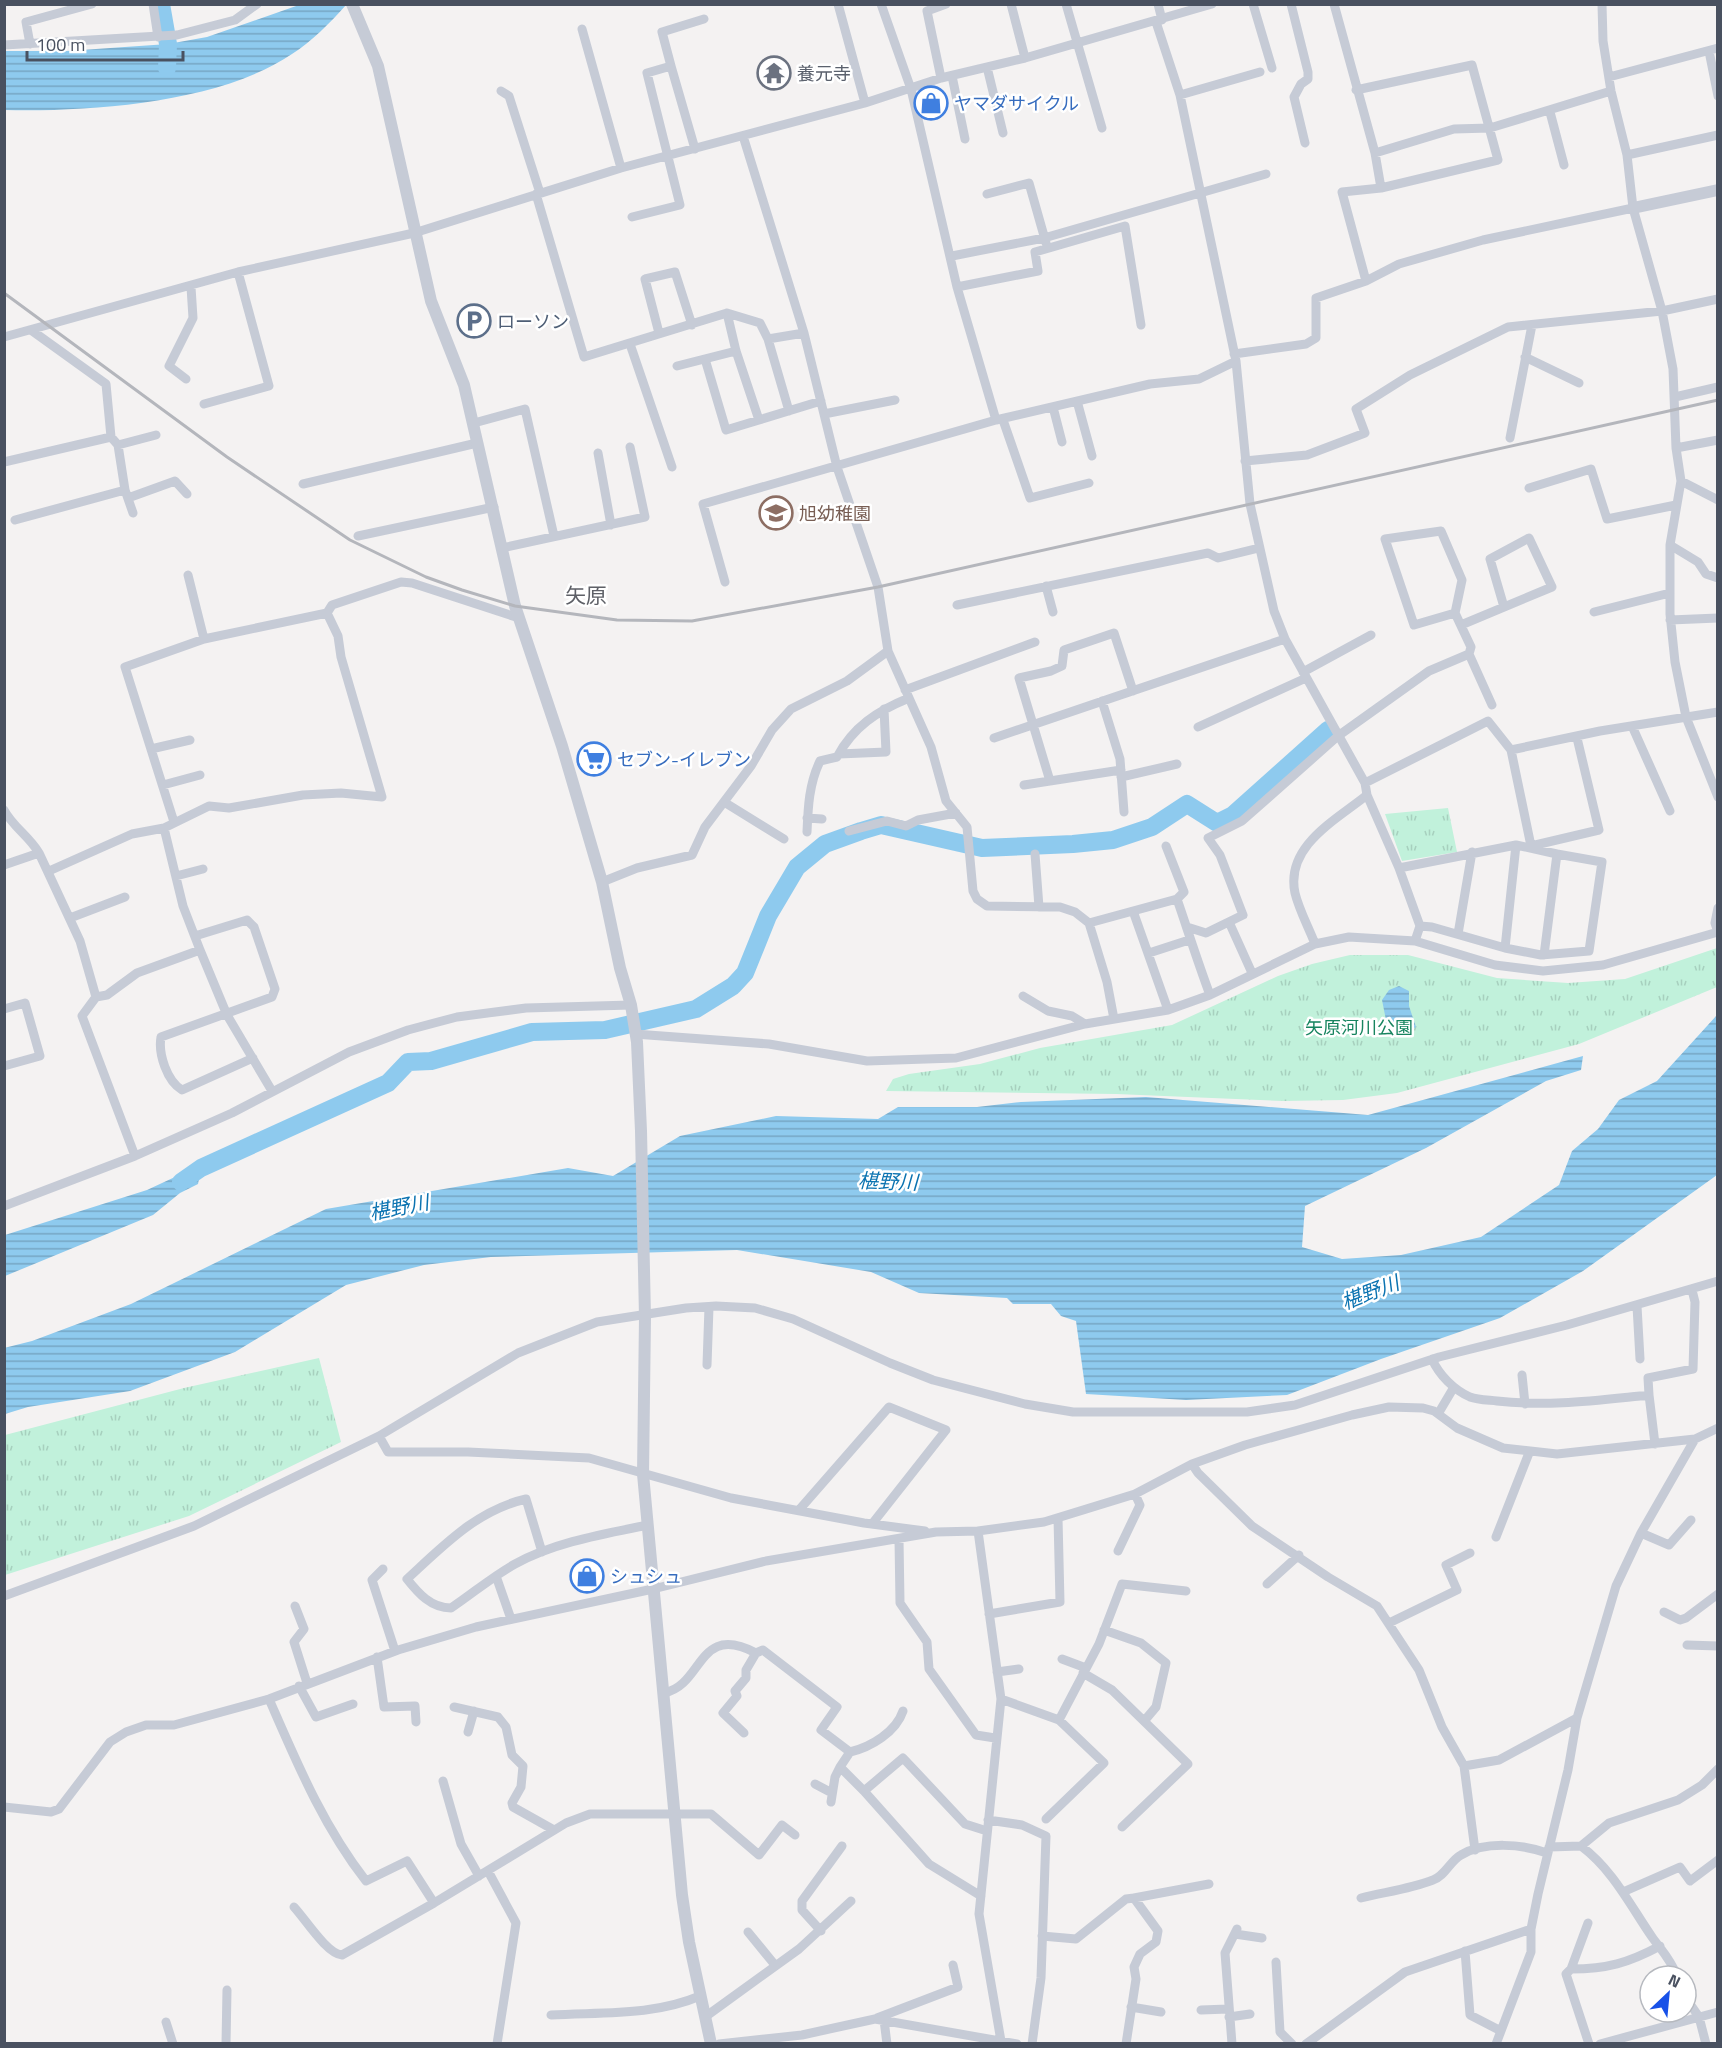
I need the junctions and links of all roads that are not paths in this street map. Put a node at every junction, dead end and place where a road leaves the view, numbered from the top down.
1 (92, 4) edge
2 (153, 4) edge
3 (257, 4) edge
4 (838, 4) edge
5 (881, 4) edge
6 (946, 4) edge
7 (1011, 4) edge
8 (1066, 4) edge
9 (1158, 4) edge
10 (1212, 4) edge
11 (1253, 4) edge
12 (1291, 4) edge
13 (1334, 4) edge
14 (1602, 4) edge
15 (353, 8) edge
16 (704, 19) dead end
17 (1159, 21) junction
18 (582, 29) dead end
19 (158, 37) junction
20 (1078, 43) junction
21 (30, 44) junction
22 (4, 45) edge
23 (1713, 49) edge
24 (1025, 58) junction
25 (672, 66) junction
26 (987, 67) junction
27 (1272, 68) dead end
28 (1260, 72) dead end
29 (952, 76) junction
30 (1609, 77) junction
31 (941, 78) junction
32 (911, 89) junction
33 (1356, 90) junction
34 (501, 91) dead end
35 (1611, 91) junction
36 (1180, 95) junction
37 (1718, 96) edge
38 (865, 103) junction
39 (1550, 112) junction
40 (1102, 128) dead end
41 (1490, 128) junction
42 (1003, 134) dead end
43 (1718, 135) edge
44 (742, 136) junction
45 (965, 139) dead end
46 (1305, 143) dead end
47 (695, 149) junction
48 (1375, 153) junction
49 (1627, 155) junction
50 (668, 156) junction
51 (1564, 165) dead end
52 (621, 168) junction
53 (1266, 174) dead end
54 (1381, 188) junction
55 (1718, 190) edge
56 (538, 194) junction
57 (987, 194) dead end
58 (1201, 194) junction
59 (1633, 208) junction
60 (1131, 212) junction
61 (632, 217) dead end
62 (1125, 226) junction
63 (414, 232) junction
64 (1044, 238) junction
65 (1047, 248) junction
66 (952, 256) junction
67 (238, 272) junction
68 (1366, 281) junction
69 (191, 287) junction
70 (957, 287) junction
71 (1718, 299) edge
72 (1662, 311) junction
73 (727, 313) junction
74 (692, 325) junction
75 (1141, 325) dead end
76 (1532, 325) junction
77 (31, 330) junction
78 (658, 333) junction
79 (804, 333) junction
80 (4, 336) edge
81 (768, 339) junction
82 (630, 344) junction
83 (736, 351) junction
84 (1235, 357) junction
85 (1525, 357) junction
86 (705, 359) junction
87 (677, 366) dead end
88 (186, 379) dead end
89 (1579, 383) dead end
90 (1718, 387) edge
91 (1675, 397) junction
92 (894, 400) dead end
93 (821, 401) junction
94 (1077, 401) junction
95 (204, 404) dead end
96 (1053, 407) junction
97 (789, 411) junction
98 (824, 414) junction
99 (759, 420) junction
100 (999, 420) junction
101 (474, 423) junction
102 (156, 435) dead end
103 (1510, 438) dead end
104 (1718, 440) edge
105 (115, 441) junction
106 (1062, 442) dead end
107 (477, 443) junction
108 (630, 447) dead end
109 (1676, 448) junction
110 (598, 453) dead end
111 (1092, 456) dead end
112 (1245, 460) junction
113 (4, 462) edge
114 (837, 466) junction
115 (672, 467) dead end
116 (1681, 480) junction
117 (1089, 483) dead end
118 (303, 484) dead end
119 (1529, 488) dead end
120 (127, 494) junction
121 (188, 494) dead end
122 (1718, 500) edge
123 (1676, 505) junction
124 (494, 507) junction
125 (133, 513) dead end
126 (15, 520) dead end
127 (611, 525) junction
128 (358, 536) dead end
129 (554, 536) junction
130 (1670, 545) junction
131 (502, 548) junction
132 (1259, 548) junction
133 (188, 575) dead end
134 (1718, 578) edge
135 (725, 582) dead end
136 (1046, 586) junction
137 (1670, 593) junction
138 (957, 605) dead end
139 (1504, 608) junction
140 (1053, 612) dead end
141 (1594, 612) dead end
142 (327, 613) junction
143 (1455, 613) junction
144 (519, 618) junction
145 (1718, 618) edge
146 (1670, 620) junction
147 (1461, 626) junction
148 (1371, 635) dead end
149 (204, 639) junction
150 (1285, 639) junction
151 (1035, 642) dead end
152 (888, 651) junction
153 (1469, 654) junction
154 (1305, 675) junction
155 (1133, 691) junction
156 (907, 694) junction
157 (1102, 701) junction
158 (1492, 705) dead end
159 (884, 708) junction
160 (1718, 712) edge
161 (1686, 717) junction
162 (1032, 725) junction
163 (1632, 726) junction
164 (1198, 727) dead end
165 (1338, 736) junction
166 (994, 738) dead end
167 (1577, 738) junction
168 (190, 740) dead end
169 (151, 748) junction
170 (1511, 750) junction
171 (839, 754) junction
172 (1177, 764) dead end
173 (1121, 773) junction
174 (200, 775) dead end
175 (1050, 781) junction
176 (1365, 783) junction
177 (163, 785) junction
178 (1024, 785) dead end
179 (1367, 795) junction
180 (1718, 797) edge
181 (724, 802) junction
182 (4, 810) edge
183 (1670, 811) dead end
184 (1124, 812) dead end
185 (956, 813) junction
186 (807, 818) junction
187 (822, 819) dead end
188 (174, 822) junction
189 (164, 828) junction
190 (849, 831) dead end
191 (807, 832) dead end
192 (784, 839) dead end
193 (1516, 845) junction
194 (1167, 846) dead end
195 (1531, 846) junction
196 (1472, 852) junction
197 (39, 853) junction
198 (1035, 854) dead end
199 (1557, 854) junction
200 (4, 865) edge
201 (1399, 868) junction
202 (203, 869) dead end
203 (49, 871) junction
204 (176, 876) junction
205 (602, 882) junction
206 (125, 897) dead end
207 (1177, 899) junction
208 (1040, 906) junction
209 (1718, 908) edge
210 (1133, 911) junction
211 (70, 918) junction
212 (1229, 922) junction
213 (1089, 923) junction
214 (1420, 926) junction
215 (1187, 927) junction
216 (1458, 934) junction
217 (195, 936) junction
218 (1188, 940) junction
219 (1415, 941) junction
220 (1316, 944) junction
221 (1505, 948) junction
222 (200, 950) junction
223 (1149, 953) junction
224 (1544, 955) junction
225 (1252, 973) junction
226 (1210, 995) junction
227 (1023, 996) dead end
228 (96, 997) junction
229 (632, 1005) junction
230 (4, 1009) edge
231 (1168, 1010) junction
232 (227, 1015) junction
233 (1114, 1019) junction
234 (1085, 1024) junction
235 (636, 1038) junction
236 (253, 1058) junction
237 (4, 1066) edge
238 (272, 1091) junction
239 (135, 1156) junction
240 (4, 1206) edge
241 (1718, 1281) edge
242 (1692, 1290) junction
243 (1636, 1306) junction
244 (709, 1307) junction
245 (645, 1312) junction
246 (1432, 1359) junction
247 (1640, 1359) dead end
248 (707, 1365) dead end
249 (1522, 1375) dead end
250 (1454, 1387) junction
251 (1649, 1395) junction
252 (1525, 1404) junction
253 (1438, 1414) junction
254 (1718, 1428) edge
255 (379, 1436) junction
256 (1695, 1439) junction
257 (1655, 1444) junction
258 (1529, 1453) junction
259 (1192, 1464) junction
260 (643, 1474) junction
261 (1135, 1494) junction
262 (799, 1510) junction
263 (1058, 1518) junction
264 (1691, 1520) dead end
265 (872, 1524) junction
266 (648, 1525) junction
267 (978, 1531) junction
268 (936, 1533) junction
269 (1641, 1533) junction
270 (1496, 1537) dead end
271 (899, 1539) junction
272 (1667, 1544) junction
273 (1118, 1551) dead end
274 (542, 1552) junction
275 (1470, 1553) dead end
276 (1662, 1554) dead end
277 (1299, 1555) junction
278 (383, 1569) dead end
279 (496, 1576) junction
280 (1267, 1584) dead end
281 (653, 1590) junction
282 (1186, 1591) dead end
283 (1718, 1594) edge
284 (4, 1596) edge
285 (295, 1606) dead end
286 (1664, 1612) dead end
287 (989, 1614) junction
288 (510, 1619) junction
289 (1389, 1623) junction
290 (1104, 1630) junction
291 (1687, 1644) dead end
292 (1718, 1646) edge
293 (395, 1651) junction
294 (756, 1653) junction
295 (377, 1657) junction
296 (1062, 1659) dead end
297 (1019, 1668) dead end
298 (1085, 1671) junction
299 (997, 1672) junction
300 (303, 1684) junction
301 (664, 1693) junction
302 (269, 1699) junction
303 (1001, 1699) junction
304 (353, 1704) dead end
305 (453, 1707) dead end
306 (474, 1711) junction
307 (903, 1711) dead end
308 (723, 1713) junction
309 (1577, 1718) junction
310 (1059, 1720) junction
311 (1145, 1720) junction
312 (715, 1721) dead end
313 (416, 1722) dead end
314 (468, 1732) dead end
315 (744, 1733) dead end
316 (995, 1738) junction
317 (850, 1752) junction
318 (1464, 1766) junction
319 (840, 1767) junction
320 (1717, 1773) edge
321 (443, 1781) dead end
322 (815, 1784) dead end
323 (864, 1791) junction
324 (4, 1807) edge
325 (675, 1816) junction
326 (773, 1819) dead end
327 (1046, 1819) dead end
328 (988, 1820) junction
329 (782, 1825) junction
330 (1122, 1827) dead end
331 (554, 1830) junction
332 (987, 1831) junction
333 (795, 1835) dead end
334 (842, 1846) dead end
335 (1581, 1846) junction
336 (1475, 1850) junction
337 (1548, 1850) junction
338 (1718, 1860) edge
339 (484, 1873) junction
340 (1209, 1884) dead end
341 (1623, 1892) junction
342 (981, 1896) junction
343 (1134, 1898) junction
344 (1361, 1899) dead end
345 (851, 1901) dead end
346 (434, 1902) junction
347 (294, 1907) dead end
348 (1588, 1923) dead end
349 (1532, 1929) junction
350 (821, 1931) junction
351 (748, 1932) dead end
352 (1042, 1936) junction
353 (1262, 1938) dead end
354 (1660, 1946) junction
355 (1465, 1951) junction
356 (1276, 1962) dead end
357 (1672, 1964) edge
358 (775, 1965) junction
359 (953, 1965) dead end
360 (1571, 1969) junction
361 (226, 1990) dead end
362 (700, 1996) junction
363 (1131, 2007) junction
364 (1201, 2010) dead end
365 (1161, 2012) dead end
366 (1718, 2012) edge
367 (1228, 2013) junction
368 (1250, 2014) dead end
369 (551, 2015) dead end
370 (705, 2017) junction
371 (1699, 2017) junction
372 (879, 2019) junction
373 (166, 2022) dead end
374 (1501, 2031) junction
375 (1000, 2041) junction
376 (1625, 2041) edge
377 (173, 2043) edge
378 (226, 2043) edge
379 (497, 2043) edge
380 (711, 2043) edge
381 (719, 2043) edge
382 (887, 2043) edge
383 (1017, 2043) edge
384 (1032, 2043) edge
385 (1126, 2043) edge
386 (1232, 2043) edge
387 (1292, 2043) edge
388 (1306, 2043) edge
389 (1496, 2043) edge
390 (1589, 2043) edge
391 (1600, 2043) edge
392 (1706, 2043) edge

1 - 21 street
2 - 19 street
3 - 19 street
4 - 38 street
5 - 32 street
6 - 31 street
7 - 24 street
8 - 20 street
9 - 17 street
10 - 17 street
11 - 27 street
12 - 46 street
13 - 33 street
14 - 30 street
15 - 63 street
16 - 25 street
17 - 20 street
17 - 36 street
18 - 52 street
19 - 21 street
20 - 24 street
20 - 40 street
21 - 22 street
23 - 30 street
23 - 37 street
24 - 26 street
25 - 47 street
25 - 50 street
26 - 29 street
26 - 42 street
28 - 36 street
29 - 31 street
29 - 45 street
30 - 35 street
31 - 32 street
32 - 38 street
32 - 66 street
33 - 41 street
33 - 48 street
34 - 56 street
35 - 39 street
35 - 49 street
36 - 58 street
38 - 44 street
39 - 41 street
39 - 51 street
41 - 48 street
41 - 54 street
43 - 49 street
44 - 47 street
44 - 79 street
47 - 50 street
48 - 54 street
49 - 59 street
50 - 52 street
50 - 61 street
52 - 56 street
53 - 58 street
54 - 68 street
55 - 59 street
56 - 63 street
56 - 82 street
57 - 64 street
58 - 60 street
58 - 84 street
59 - 68 street
59 - 72 street
60 - 62 street
60 - 64 street
62 - 65 street
62 - 75 street
63 - 67 street
63 - 101 street
64 - 65 street
64 - 66 street
65 - 70 street
66 - 70 street
67 - 69 street
67 - 95 street
68 - 84 street
69 - 77 street
69 - 88 street
70 - 100 street
71 - 72 street
72 - 76 street
72 - 91 street
73 - 74 street
73 - 81 street
73 - 83 street
74 - 78 street
74 - 78 street
76 - 85 street
76 - 112 street
77 - 80 street
77 - 105 street
78 - 82 street
79 - 81 street
79 - 93 street
81 - 97 street
82 - 115 street
83 - 86 street
83 - 99 street
84 - 94 street
84 - 112 street
85 - 89 street
85 - 103 street
86 - 87 street
86 - 99 street
90 - 91 street
91 - 109 street
92 - 98 street
93 - 97 street
93 - 98 street
94 - 96 street
94 - 111 street
96 - 100 street
96 - 106 street
97 - 99 street
98 - 114 street
100 - 114 street
100 - 117 street
101 - 107 street
101 - 129 street
102 - 105 street
104 - 109 street
105 - 113 street
105 - 120 street
107 - 118 street
107 - 124 street
108 - 127 street
109 - 116 street
110 - 127 street
112 - 132 street
114 - 135 street
114 - 152 street
116 - 122 street
116 - 123 street
119 - 123 street
120 - 121 street
120 - 125 street
120 - 126 street
123 - 130 street
124 - 128 street
124 - 131 street
127 - 129 street
129 - 131 street
130 - 134 street
130 - 137 street
131 - 144 street
132 - 136 street
132 - 150 street
133 - 149 street
136 - 138 street
136 - 140 street
137 - 141 street
137 - 146 street
139 - 139 street
139 - 147 street
142 - 144 street
142 - 149 street
142 - 188 street
143 - 143 street
143 - 147 street
144 - 205 street
145 - 146 street
146 - 161 street
147 - 153 street
148 - 154 street
149 - 169 street
150 - 154 street
150 - 155 street
151 - 156 street
152 - 156 street
152 - 181 street
153 - 158 street
153 - 165 street
154 - 164 street
154 - 165 street
155 - 157 street
155 - 162 street
156 - 159 street
156 - 185 street
157 - 162 street
157 - 173 street
159 - 171 street
159 - 171 street
160 - 161 street
161 - 163 street
161 - 180 street
162 - 166 street
162 - 175 street
163 - 167 street
163 - 183 street
165 - 176 street
165 - 212 street
167 - 170 street
167 - 195 street
168 - 169 street
169 - 177 street
170 - 176 street
170 - 195 street
171 - 186 street
172 - 173 street
173 - 175 street
173 - 184 street
174 - 177 street
175 - 178 street
176 - 179 street
177 - 188 street
179 - 201 street
179 - 220 street
181 - 192 street
181 - 205 street
182 - 197 street
185 - 190 street
185 - 208 street
186 - 187 street
186 - 191 street
188 - 189 street
189 - 203 street
189 - 204 street
193 - 195 street
193 - 196 street
193 - 221 street
194 - 207 street
195 - 199 street
196 - 201 street
196 - 216 street
197 - 200 street
197 - 203 street
198 - 208 street
199 - 224 street
199 - 224 street
201 - 214 street
202 - 204 street
203 - 211 street
204 - 217 street
205 - 229 street
206 - 211 street
207 - 210 street
207 - 215 street
208 - 213 street
209 - 219 street
210 - 213 street
210 - 223 street
211 - 228 street
212 - 215 street
212 - 225 street
213 - 233 street
214 - 216 street
214 - 219 street
215 - 218 street
216 - 221 street
217 - 222 street
217 - 232 street
218 - 223 street
218 - 226 street
219 - 220 street
220 - 225 street
221 - 224 street
222 - 228 street
222 - 232 street
223 - 231 street
225 - 226 street
226 - 231 street
227 - 234 street
228 - 239 street
229 - 235 street
229 - 238 street
230 - 237 street
231 - 233 street
232 - 236 street
232 - 236 street
233 - 234 street
234 - 235 street
235 - 245 street
236 - 238 street
238 - 239 street
239 - 240 street
241 - 242 street
242 - 243 street
242 - 251 street
243 - 246 street
243 - 247 street
244 - 245 street
244 - 246 street
244 - 248 street
245 - 255 street
245 - 260 street
246 - 250 street
249 - 252 street
250 - 252 street
250 - 253 street
251 - 252 street
251 - 257 street
253 - 258 street
253 - 259 street
254 - 256 street
255 - 260 street
255 - 284 street
256 - 257 street
256 - 269 street
257 - 258 street
258 - 270 street
259 - 261 street
259 - 277 street
260 - 262 street
260 - 266 street
261 - 263 street
261 - 273 street
262 - 265 street
262 - 265 street
263 - 267 street
263 - 287 street
264 - 272 street
265 - 268 street
266 - 274 street
266 - 281 street
267 - 268 street
267 - 287 street
268 - 271 street
269 - 272 street
269 - 309 street
271 - 281 street
271 - 316 street
272 - 276 street
274 - 279 street
274 - 279 street
275 - 289 street
277 - 280 street
277 - 289 street
278 - 293 street
279 - 288 street
281 - 288 street
281 - 301 street
282 - 290 street
283 - 286 street
285 - 300 street
287 - 299 street
288 - 293 street
289 - 318 street
290 - 298 street
290 - 311 street
291 - 292 street
293 - 295 street
294 - 301 street
294 - 308 street
294 - 317 street
295 - 300 street
295 - 313 street
296 - 298 street
297 - 299 street
298 - 310 street
298 - 311 street
299 - 303 street
300 - 302 street
300 - 304 street
301 - 325 street
302 - 324 street
302 - 346 street
303 - 310 street
303 - 316 street
305 - 306 street
306 - 314 street
306 - 331 street
307 - 317 street
308 - 312 street
308 - 315 street
309 - 318 street
309 - 337 street
310 - 327 street
311 - 330 street
316 - 328 street
317 - 319 street
318 - 336 street
319 - 322 street
319 - 323 street
320 - 335 street
321 - 339 street
323 - 332 street
323 - 342 street
325 - 329 street
325 - 331 street
325 - 362 street
326 - 329 street
328 - 332 street
328 - 352 street
329 - 333 street
331 - 339 street
332 - 342 street
334 - 350 street
335 - 337 street
335 - 341 street
336 - 337 street
336 - 344 street
337 - 349 street
338 - 341 street
339 - 346 street
339 - 379 street
340 - 343 street
341 - 354 street
342 - 375 street
343 - 352 street
343 - 363 street
345 - 350 street
346 - 347 street
348 - 360 street
349 - 355 street
349 - 374 street
350 - 358 street
351 - 358 street
352 - 384 street
353 - 367 street
354 - 357 street
354 - 360 street
355 - 374 street
355 - 388 street
356 - 387 street
358 - 370 street
359 - 372 street
360 - 390 street
361 - 378 street
362 - 369 street
362 - 370 street
363 - 365 street
363 - 385 street
364 - 367 street
366 - 371 street
367 - 368 street
367 - 386 street
370 - 380 street
371 - 376 street
371 - 392 street
372 - 375 street
372 - 381 street
372 - 382 street
373 - 377 street
374 - 389 street
375 - 383 street
376 - 391 street

